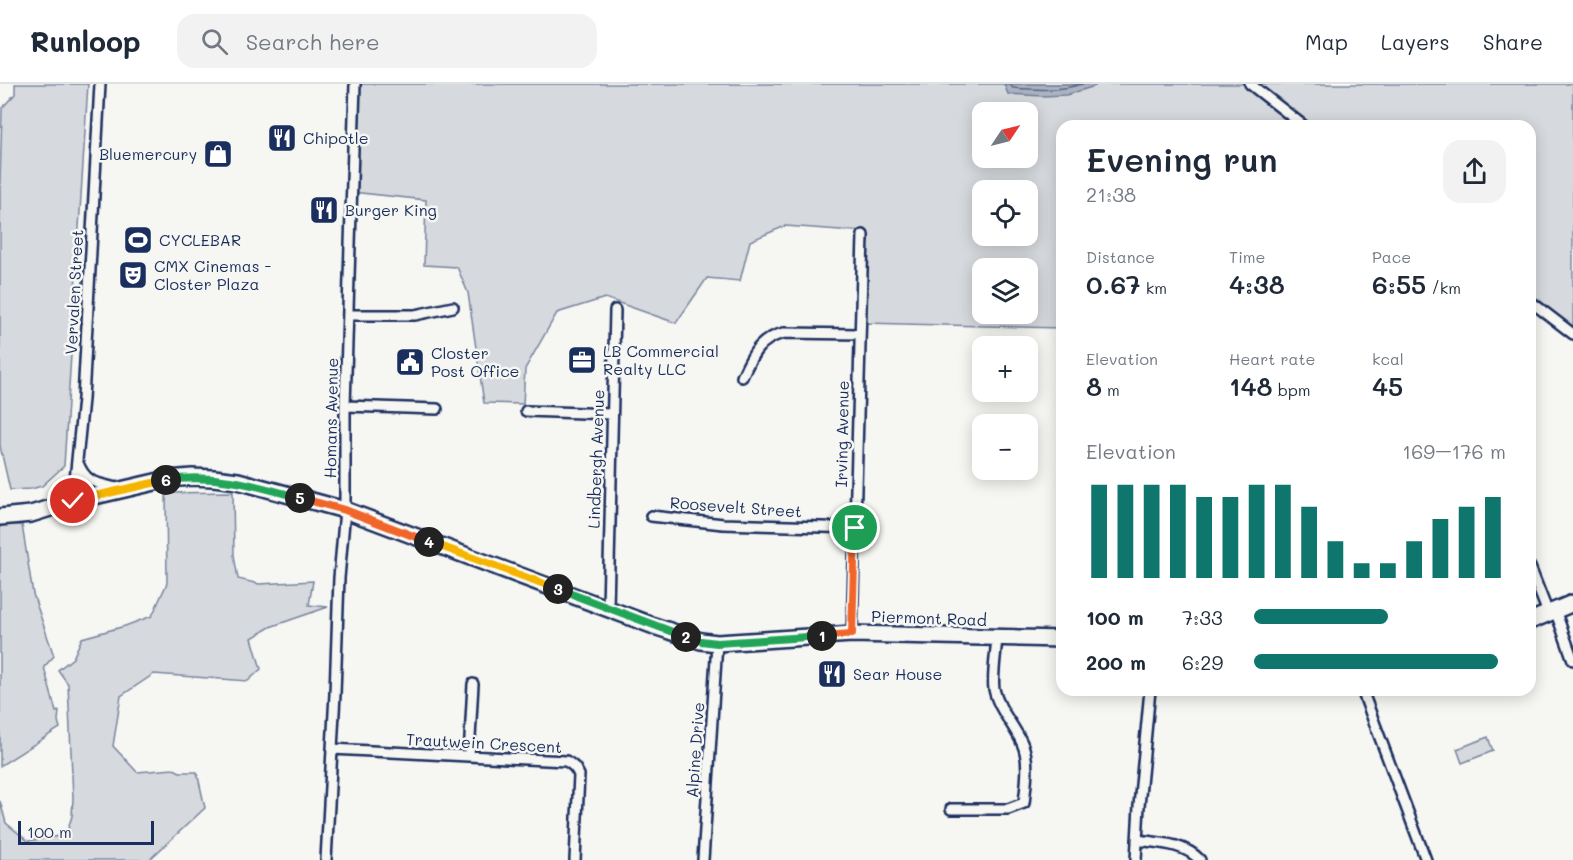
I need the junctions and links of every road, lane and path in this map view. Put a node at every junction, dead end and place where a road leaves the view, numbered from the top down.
1 (100, 84) edge
2 (355, 84) edge
3 (1250, 84) edge
4 (1296, 120) edge
5 (863, 235) dead end
6 (1536, 306) edge
7 (453, 308) dead end
8 (615, 310) dead end
9 (348, 315) junction
10 (860, 334) junction
11 (1573, 334) edge
12 (742, 377) dead end
13 (345, 406) junction
14 (437, 409) dead end
15 (526, 411) dead end
16 (612, 414) junction
17 (77, 461) junction
18 (121, 490) junction
19 (73, 501) junction
20 (345, 510) junction
21 (651, 516) dead end
22 (0, 517) edge
23 (855, 528) junction
24 (1536, 580) edge
25 (1573, 603) edge
26 (608, 608) junction
27 (1551, 612) junction
28 (1536, 618) edge
29 (852, 634) junction
30 (997, 638) junction
31 (1056, 639) edge
32 (717, 643) junction
33 (1573, 660) edge
34 (473, 684) dead end
35 (1149, 696) edge
36 (1364, 696) edge
37 (332, 749) junction
38 (470, 756) junction
39 (951, 809) dead end
40 (1137, 840) junction
41 (326, 860) edge
42 (575, 860) edge
43 (703, 860) edge
44 (1136, 860) edge
45 (1200, 860) edge
46 (1426, 860) edge

1 - 17 street, Vervalen Street
2 - 9 street, Homans Avenue
3 - 4 street
5 - 10 street, Irving Avenue
6 - 11 street
7 - 9 street
8 - 16 street, Lindbergh Avenue
9 - 13 street, Homans Avenue
10 - 12 street
10 - 23 street, Irving Avenue
13 - 14 street
13 - 20 street, Homans Avenue
15 - 16 street
16 - 26 street, Lindbergh Avenue
17 - 18 street
17 - 19 street, Vervalen Street
18 - 19 main road, Piermont Road
18 - 20 main road, Piermont Road
19 - 22 main road, Piermont Road
20 - 26 main road, Piermont Road
20 - 37 street, Homans Avenue
21 - 23 street, Roosevelt Street
23 - 29 street, Irving Avenue
24 - 27 street
25 - 27 main road
26 - 32 main road, Piermont Road
27 - 28 main road
27 - 33 street
29 - 30 main road, Piermont Road
29 - 32 main road, Piermont Road
30 - 31 main road, Piermont Road
30 - 39 street
32 - 43 street, Alpine Drive
34 - 38 street
35 - 40 street
36 - 46 street
37 - 38 street, Trautwein Crescent
37 - 41 street, Homans Avenue
38 - 42 street, Trautwein Crescent
40 - 44 street
40 - 45 street

